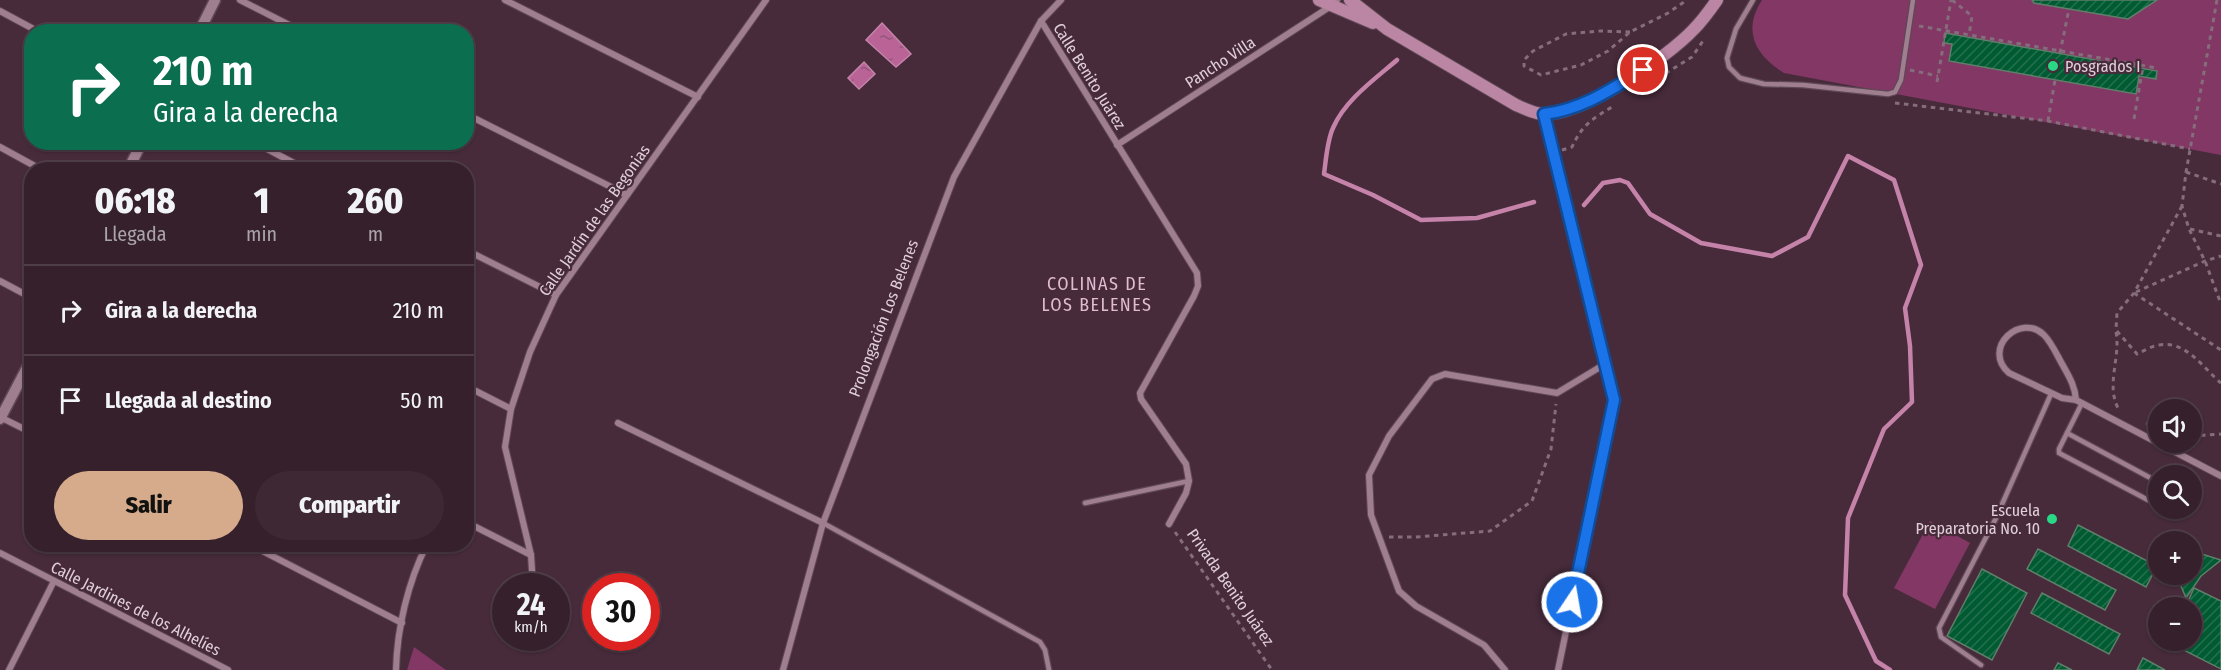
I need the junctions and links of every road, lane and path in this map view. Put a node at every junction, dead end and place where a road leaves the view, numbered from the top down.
1 (215, 0) edge
2 (240, 0) edge
3 (505, 0) edge
4 (766, 0) edge
5 (1061, 0) edge
6 (1319, 0) edge
7 (1350, 0) edge
8 (1687, 0) edge
9 (1717, 0) edge
10 (1753, 0) edge
11 (1913, 0) edge
12 (1951, 0) edge
13 (2217, 0) edge
14 (1334, 3) edge
15 (2069, 9) dead end
16 (0, 11) edge
17 (1041, 21) junction
18 (24, 24) edge
19 (203, 24) edge
20 (287, 24) edge
21 (1909, 24) junction
22 (1387, 29) junction
23 (1946, 30) junction
24 (1630, 32) junction
25 (1969, 34) junction
26 (2060, 52) junction
27 (2143, 66) junction
28 (1903, 68) junction
29 (2157, 68) dead end
30 (1938, 76) junction
31 (2055, 80) dead end
32 (1937, 82) dead end
33 (698, 97) junction
34 (1894, 103) dead end
35 (1544, 114) junction
36 (474, 118) edge
37 (2134, 119) dead end
38 (2048, 121) junction
39 (1117, 145) junction
40 (0, 147) edge
41 (1572, 147) dead end
42 (2190, 149) junction
43 (269, 150) edge
44 (1554, 152) junction
45 (27, 162) edge
46 (292, 162) edge
47 (2186, 172) junction
48 (2221, 184) edge
49 (627, 195) junction
50 (2182, 206) junction
51 (2189, 229) junction
52 (2221, 236) edge
53 (474, 254) edge
54 (2221, 256) edge
55 (2205, 261) junction
56 (0, 281) edge
57 (24, 293) edge
58 (2134, 293) junction
59 (556, 295) junction
60 (2221, 304) edge
61 (2116, 330) junction
62 (2221, 350) edge
63 (1605, 364) junction
64 (24, 373) edge
65 (2221, 382) edge
66 (474, 390) edge
67 (1557, 393) junction
68 (2051, 394) junction
69 (2079, 402) junction
70 (511, 409) junction
71 (2128, 415) dead end
72 (0, 418) edge
73 (2138, 420) dead end
74 (618, 423) dead end
75 (2148, 424) edge
76 (24, 429) edge
77 (2067, 433) junction
78 (2221, 434) edge
79 (2202, 435) edge
80 (2221, 476) edge
81 (2148, 477) edge
82 (1188, 482) junction
83 (2148, 500) edge
84 (1085, 503) dead end
85 (823, 523) junction
86 (1169, 524) joint
87 (474, 526) edge
88 (1380, 537) junction
89 (264, 552) edge
90 (423, 552) edge
91 (0, 553) edge
92 (531, 555) junction
93 (532, 573) edge
94 (54, 581) junction
95 (402, 623) junction
96 (1981, 666) dead end
97 (9, 670) edge
98 (228, 670) edge
99 (396, 670) edge
100 (783, 670) edge
101 (1049, 670) edge
102 (1272, 670) edge
103 (1504, 670) edge
104 (1558, 670) edge

1 - 19 street
2 - 20 street
3 - 33 street
4 - 33 street, Calle Jardín de las Begonias
5 - 17 street, Prolongación Los Belenes
6 - 14 main road
7 - 22 main road
8 - 24 path
9 - 35 main road
10 - 28 lane
11 - 21 lane
12 - 23 path
12 - 25 path
13 - 42 path
14 - 22 main road
14 - 39 street, Pancho Villa
15 - 26 path
16 - 18 street
17 - 39 street, Calle Benito Juárez
17 - 85 street, Prolongación Los Belenes
21 - 23 path
21 - 28 lane
22 - 35 main road
23 - 25 path
23 - 30 path
24 - 24 path
25 - 26 path
26 - 27 path
27 - 29 path
27 - 37 path
28 - 30 path
30 - 32 path
31 - 38 path
33 - 49 street, Calle Jardín de las Begonias
34 - 38 path
35 - 44 street
36 - 49 street
38 - 42 path
39 - 82 street
40 - 45 street
41 - 44 path
42 - 47 path
43 - 46 street
44 - 63 street
47 - 48 path
47 - 50 path
49 - 59 street, Calle Jardín de las Begonias
50 - 51 path
50 - 58 path
51 - 52 path
51 - 55 path
53 - 59 street
54 - 55 path
55 - 58 path
55 - 60 path
56 - 57 street
58 - 61 path
58 - 62 path
59 - 70 street, Calle Jardín de las Begonias
61 - 65 path
61 - 71 path
63 - 67 street
63 - 104 street
64 - 72 street
66 - 70 street
67 - 88 path
67 - 88 street
68 - 69 street
68 - 69 street
68 - 96 lane
69 - 77 lane
69 - 80 street
70 - 92 street, Calle Jardín de las Begonias
72 - 76 street
73 - 75 path
74 - 85 street
77 - 81 lane
77 - 83 lane
78 - 79 path
82 - 84 lane
82 - 86 street, Privada Benito Juárez
85 - 100 street, Prolongación Los Belenes
85 - 101 lane
86 - 102 path, Privada Benito Juárez
87 - 92 street
88 - 103 street
89 - 95 street
90 - 95 street
91 - 94 street, Calle Jardines de los Alhelíes
92 - 93 street, Calle Jardín de las Begonias
94 - 97 street
94 - 98 street, Calle Jardines de los Alhelíes
95 - 99 street

